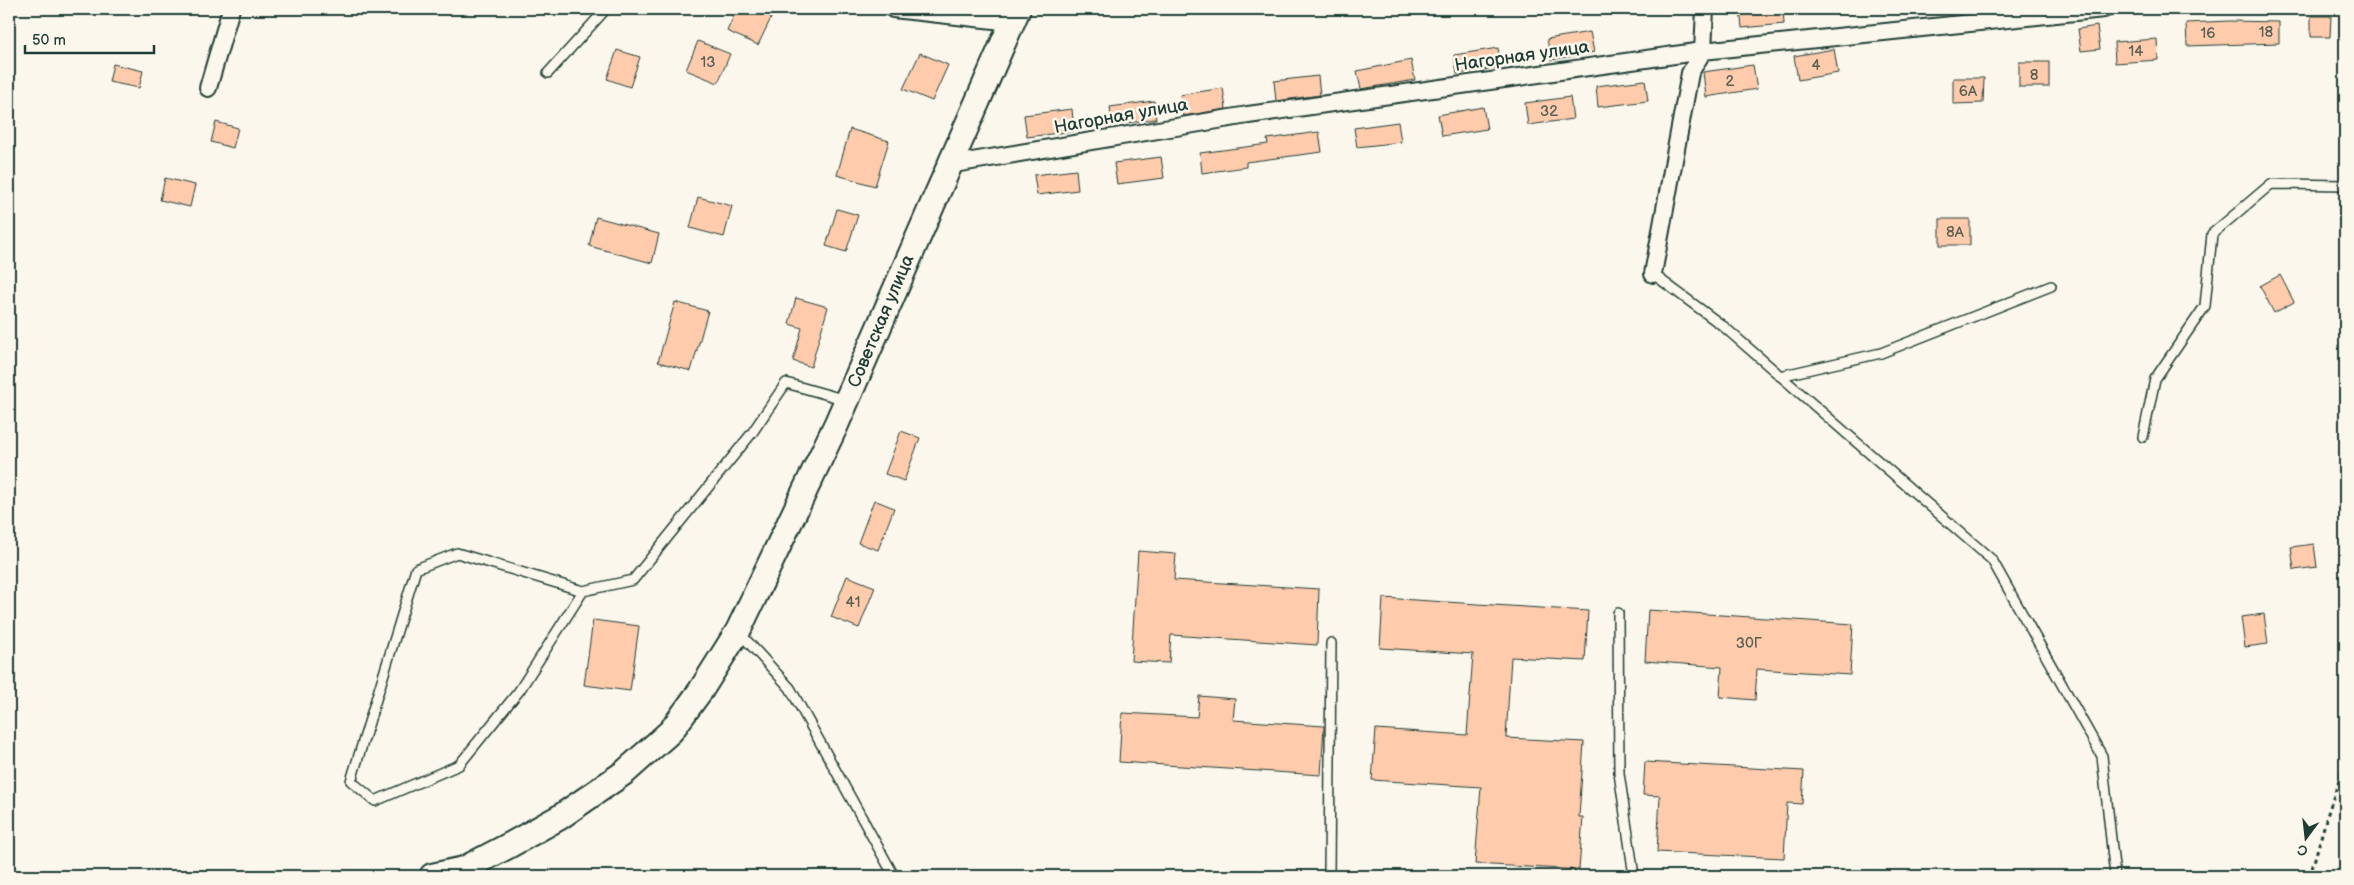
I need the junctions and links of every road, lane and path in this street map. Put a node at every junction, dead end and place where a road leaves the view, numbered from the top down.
1 (231, 9) edge
2 (606, 9) edge
3 (893, 9) edge
4 (1705, 9) edge
5 (2104, 9) edge
6 (1015, 15) edge
7 (1703, 51) junction
8 (548, 73) dead end
9 (208, 88) dead end
10 (948, 165) junction
11 (2345, 185) edge
12 (1653, 274) joint
13 (2051, 286) dead end
14 (1780, 376) junction
15 (847, 400) junction
16 (2143, 437) dead end
17 (583, 591) junction
18 (1618, 613) dead end
19 (738, 631) junction
20 (1331, 643) dead end
21 (2345, 762) edge
22 (432, 876) edge
23 (894, 876) edge
24 (1329, 876) edge
25 (1634, 876) edge
26 (2115, 876) edge
27 (2310, 876) edge

1 - 9 street
2 - 8 lane
3 - 6 street
4 - 7 street
5 - 7 street, Нагорная улица
6 - 10 street, Советская улица
7 - 10 street, Нагорная улица
7 - 12 street
10 - 15 street, Советская улица
11 - 16 lane
12 - 14 lane
13 - 14 lane
14 - 26 lane
15 - 17 lane
15 - 19 street, Советская улица
17 - 17 lane
18 - 25 lane
19 - 22 street, Советская улица
19 - 23 lane
20 - 24 lane
21 - 27 path

